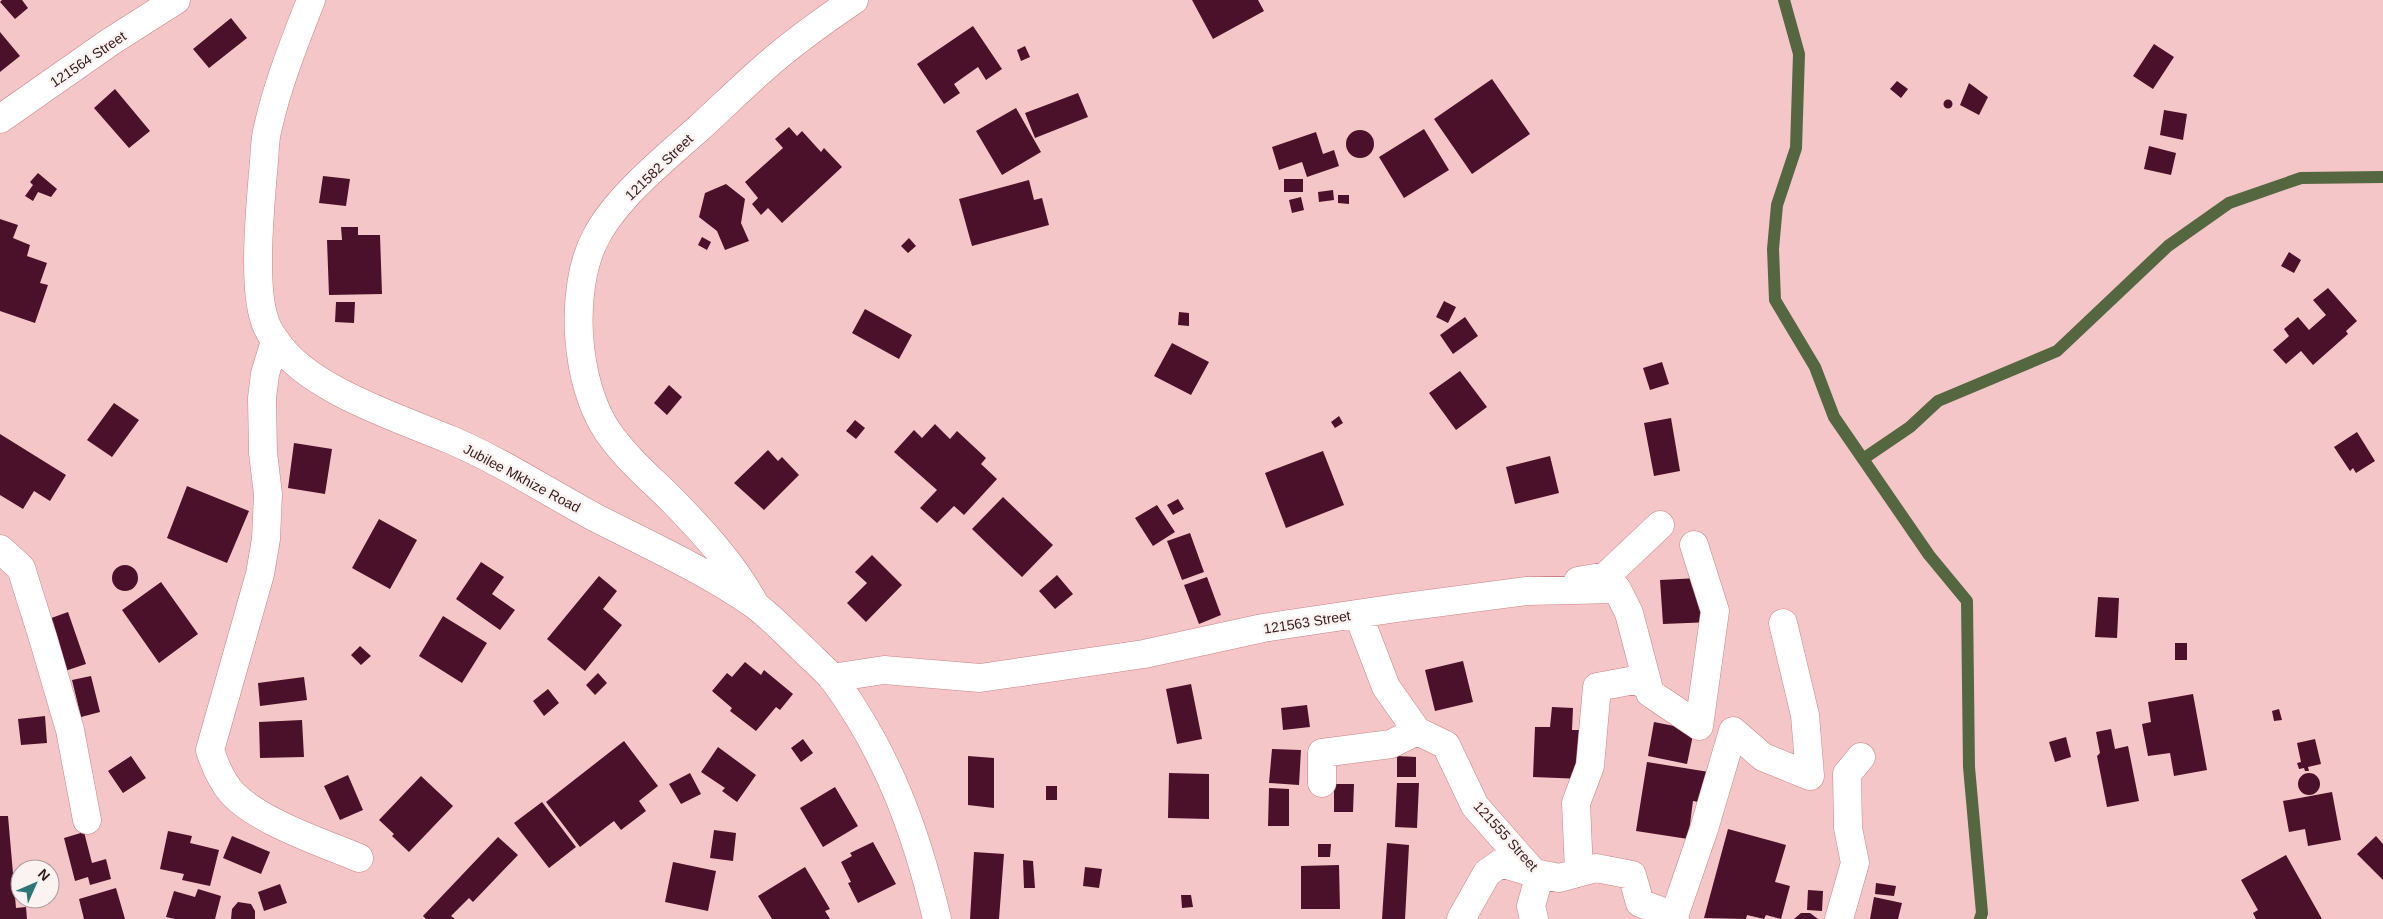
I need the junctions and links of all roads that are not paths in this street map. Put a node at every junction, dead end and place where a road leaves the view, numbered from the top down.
1 (176, 0) edge
2 (311, 0) edge
3 (854, 0) edge
4 (0, 119) edge
5 (275, 341) junction
6 (1660, 524) dead end
7 (1694, 545) dead end
8 (0, 550) edge
9 (1527, 591) junction
10 (757, 606) junction
11 (1358, 614) junction
12 (1783, 623) dead end
13 (832, 678) junction
14 (1648, 686) junction
15 (1699, 726) junction
16 (1417, 731) junction
17 (1733, 731) junction
18 (1861, 757) dead end
19 (1322, 783) dead end
20 (87, 820) dead end
21 (359, 858) dead end
22 (1579, 872) junction
23 (1537, 873) junction
24 (1674, 918) edge
25 (937, 919) edge
26 (1461, 919) edge
27 (1534, 919) edge
28 (1838, 919) edge

1 - 4 street, 121564 Street
2 - 5 street, Jubilee Mkhize Road
3 - 10 street, 121582 Street
5 - 10 street, Jubilee Mkhize Road
5 - 21 street
6 - 9 street
7 - 15 street
8 - 20 street
9 - 11 street, 121563 Street
9 - 14 street, 121563 Street
10 - 13 street, Jubilee Mkhize Road
11 - 13 street, 121563 Street
11 - 16 street, 121555 Street
12 - 17 street
13 - 25 street, Jubilee Mkhize Road
14 - 15 street
14 - 22 street
15 - 17 street
16 - 19 street
16 - 23 street, 121555 Street
17 - 24 street
18 - 28 street
22 - 23 street, 121555 Street
22 - 24 street, 121555 Street
23 - 26 street
23 - 27 street

